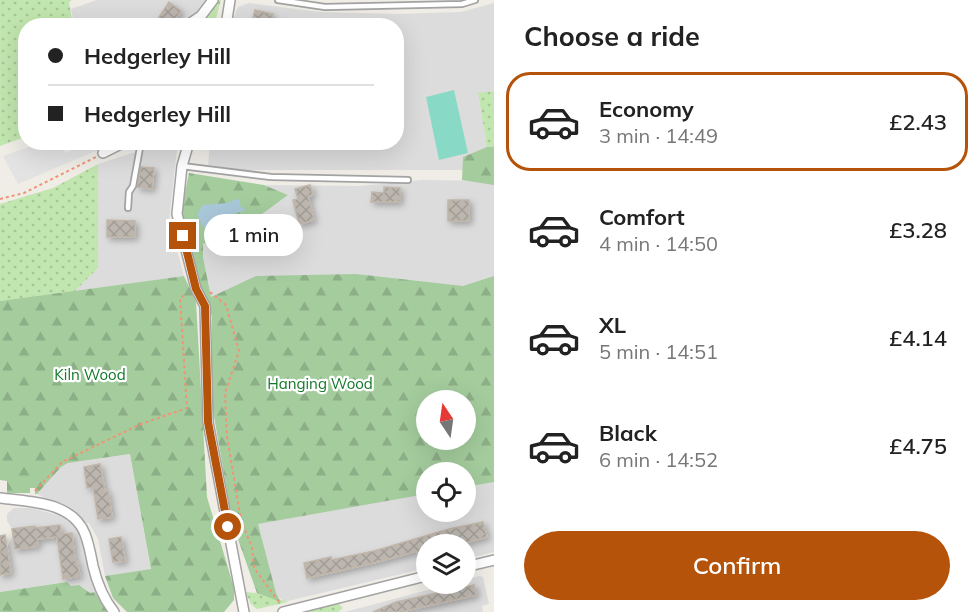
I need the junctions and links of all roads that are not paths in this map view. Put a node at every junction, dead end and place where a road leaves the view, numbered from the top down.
1 (213, 0) edge
2 (230, 0) edge
3 (278, 0) edge
4 (475, 0) edge
5 (198, 18) edge
6 (227, 18) edge
7 (109, 150) edge
8 (140, 150) edge
9 (187, 150) edge
10 (103, 153) road end
11 (182, 166) junction
12 (408, 180) dead end
13 (128, 208) dead end
14 (0, 498) edge
15 (494, 560) edge
16 (476, 564) edge
17 (416, 579) edge
18 (114, 612) edge
19 (244, 612) edge
20 (284, 612) edge

1 - 5 street
2 - 6 street
3 - 4 lane
7 - 10 street
8 - 13 lane
9 - 11 street
11 - 12 lane
11 - 19 street
14 - 18 street
15 - 16 street
17 - 20 street

